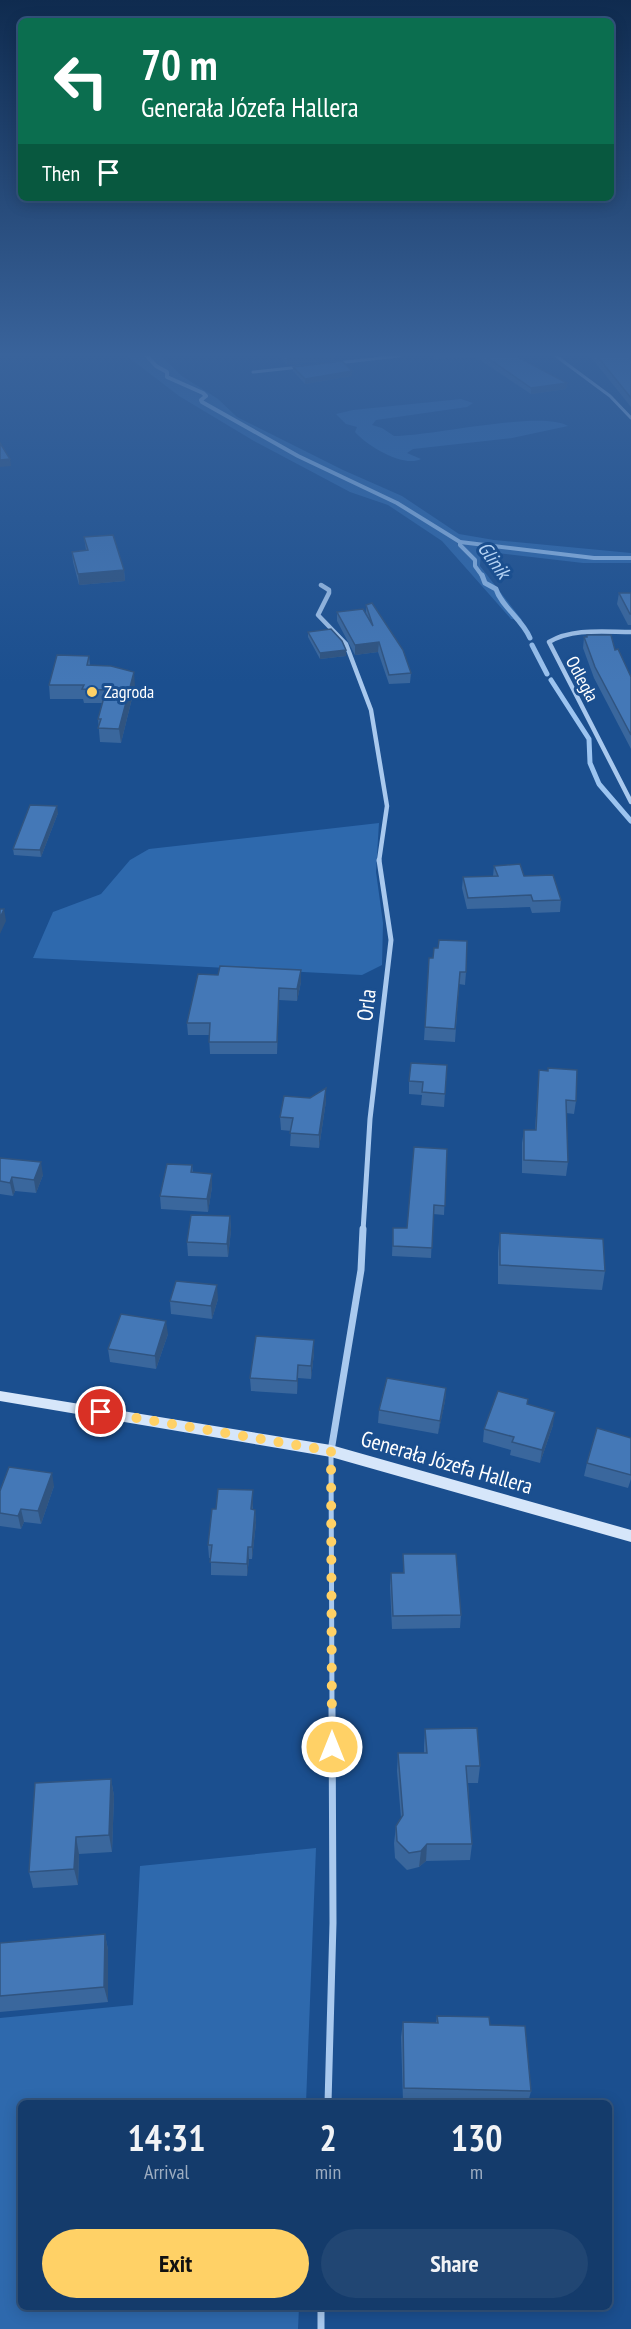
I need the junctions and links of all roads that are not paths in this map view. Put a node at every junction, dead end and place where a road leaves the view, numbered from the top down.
1 (321, 585) dead end
2 (631, 632) edge
3 (631, 802) edge
4 (0, 1396) edge
5 (331, 1451) junction
6 (631, 1536) edge
7 (328, 2100) edge
8 (321, 2310) edge
9 (321, 2329) edge

1 - 5 street, Orla
2 - 3 street, Odległa
4 - 5 street, Generała Józefa Hallera
5 - 6 street, Generała Józefa Hallera
5 - 7 lane
8 - 9 lane

